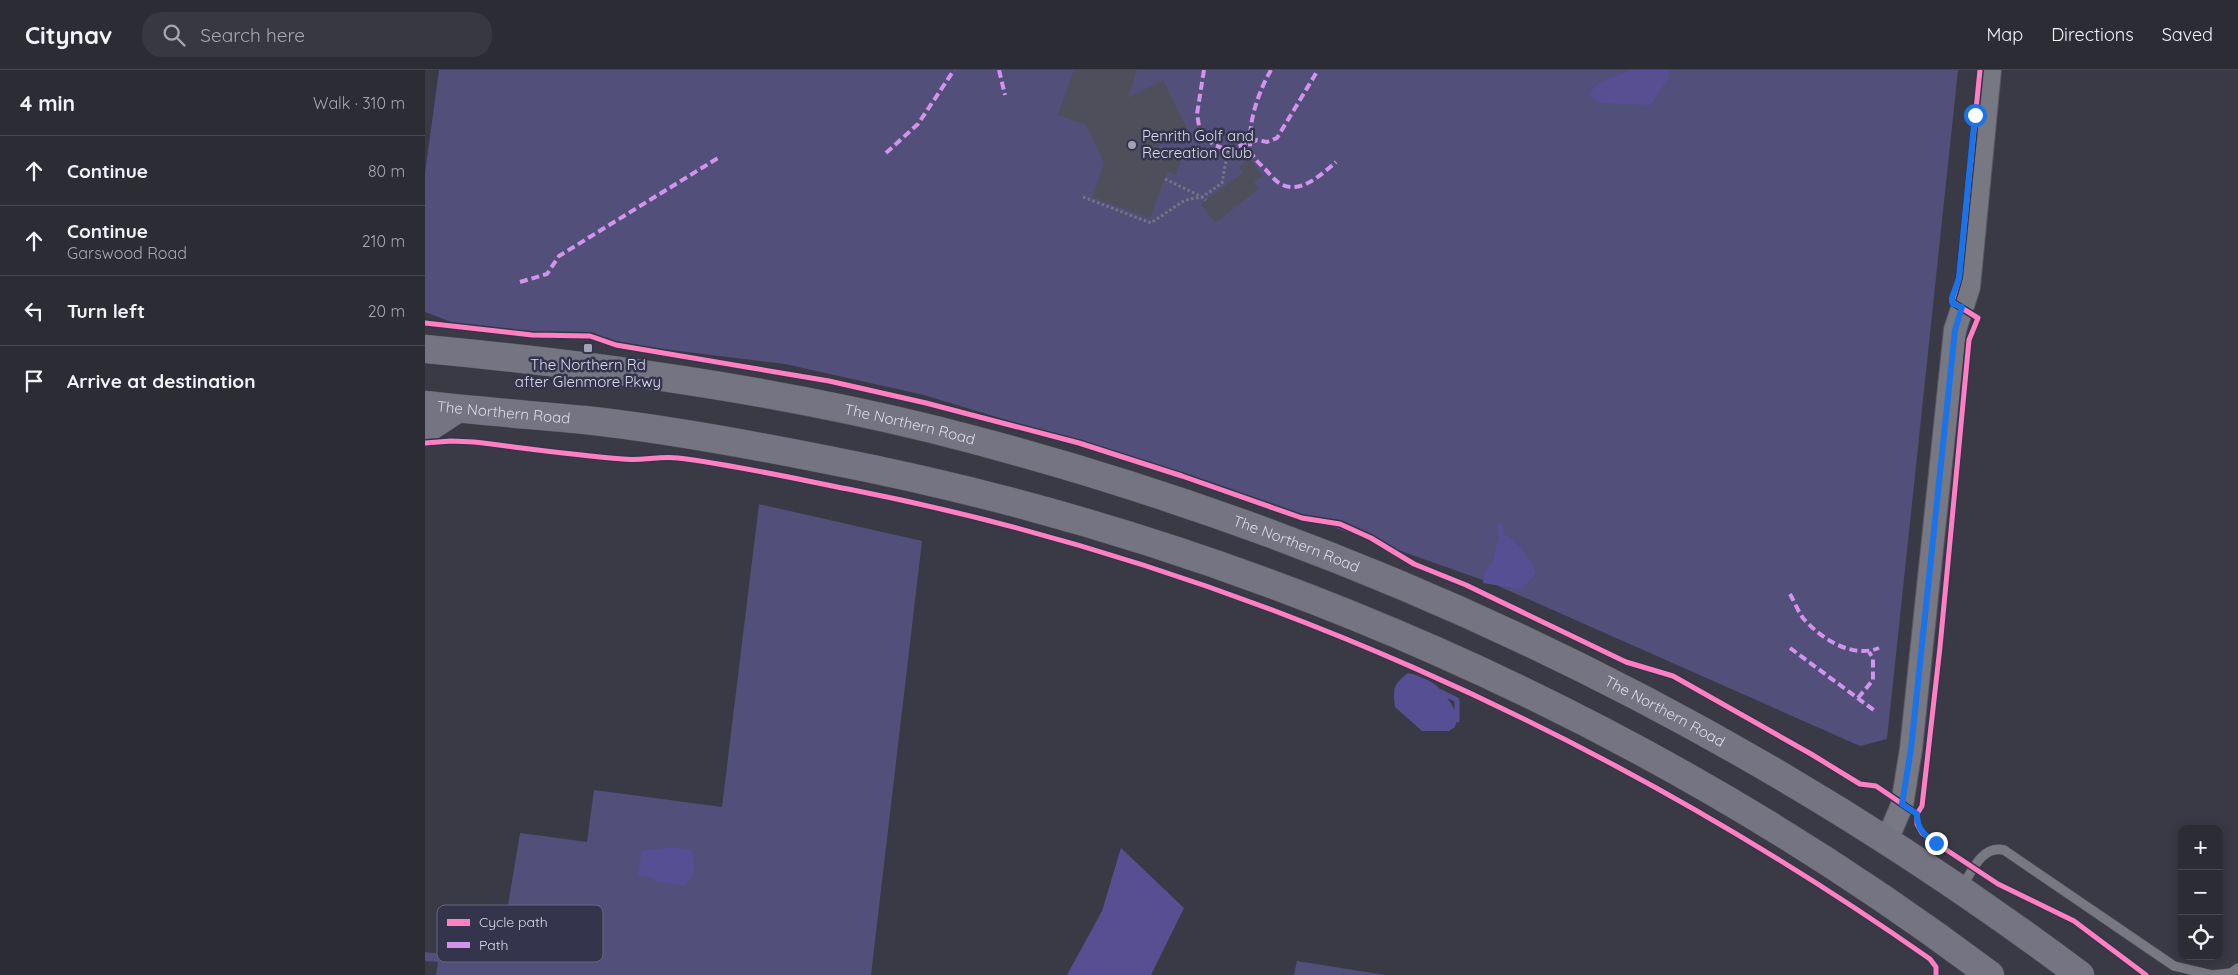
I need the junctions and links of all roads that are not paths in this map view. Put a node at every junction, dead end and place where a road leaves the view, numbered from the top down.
1 (1990, 70) edge
2 (425, 349) edge
3 (425, 405) edge
4 (457, 409) junction
5 (425, 430) edge
6 (1887, 840) junction
7 (1961, 889) junction
8 (2237, 971) edge
9 (1990, 975) edge
10 (2080, 975) edge

1 - 6 street
2 - 6 highway, The Northern Road
3 - 4 highway, The Northern Road
4 - 5 highway
4 - 9 highway, The Northern Road
6 - 7 highway, The Northern Road
7 - 8 lane
7 - 10 highway, The Northern Road

